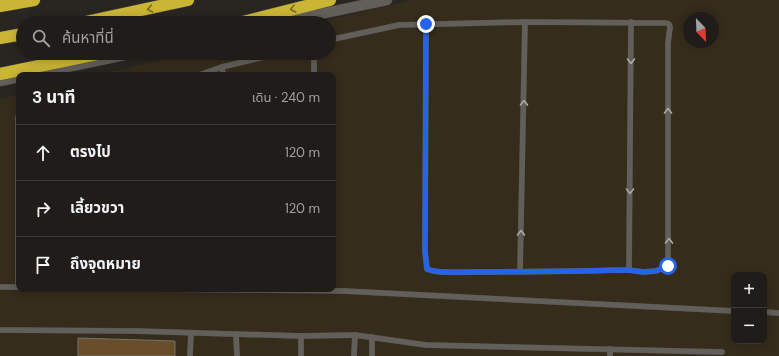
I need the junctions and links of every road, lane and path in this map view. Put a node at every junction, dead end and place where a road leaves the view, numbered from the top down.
1 (34, 0) edge
2 (188, 0) edge
3 (330, 0) edge
4 (387, 0) edge
5 (0, 6) edge
6 (114, 16) edge
7 (267, 16) edge
8 (310, 16) edge
9 (525, 22) junction
10 (631, 22) junction
11 (426, 24) junction
12 (16, 35) edge
13 (0, 38) edge
14 (336, 38) edge
15 (68, 60) edge
16 (101, 60) edge
17 (251, 60) edge
18 (314, 60) edge
19 (222, 67) junction
20 (43, 72) edge
21 (208, 72) edge
22 (223, 72) edge
23 (314, 72) edge
24 (0, 74) edge
25 (16, 78) edge
26 (0, 81) edge
27 (629, 270) junction
28 (520, 272) junction
29 (0, 287) edge
30 (16, 287) edge
31 (336, 291) edge
32 (731, 311) edge
33 (767, 312) edge
34 (779, 313) edge
35 (0, 330) edge
36 (191, 333) junction
37 (236, 334) junction
38 (301, 336) junction
39 (355, 336) junction
40 (372, 338) junction
41 (610, 349) junction
42 (722, 352) dead end
43 (190, 356) edge
44 (237, 356) edge
45 (301, 356) edge
46 (354, 356) edge
47 (372, 356) edge
48 (610, 356) edge

1 - 5 highway
2 -> 6 highway
3 -> 7 highway
4 - 8 street
9 - 10 lane
9 - 11 lane
28 -> 9 lane
10 -> 27 lane
27 -> 10 lane
11 - 14 lane
11 - 28 lane
12 - 13 highway
15 - 24 highway
16 - 20 street
17 - 19 lane
18 - 23 lane
19 - 21 lane
19 - 22 lane
25 - 26 street
27 - 28 lane
29 - 30 lane
31 - 32 lane
33 - 34 lane
35 - 36 lane
36 - 37 lane
36 - 43 lane
37 - 38 lane
37 - 44 lane
38 - 39 lane
38 - 45 lane
39 - 40 lane
39 - 46 lane
40 - 41 lane
40 - 47 lane
41 - 42 lane
41 - 48 lane

